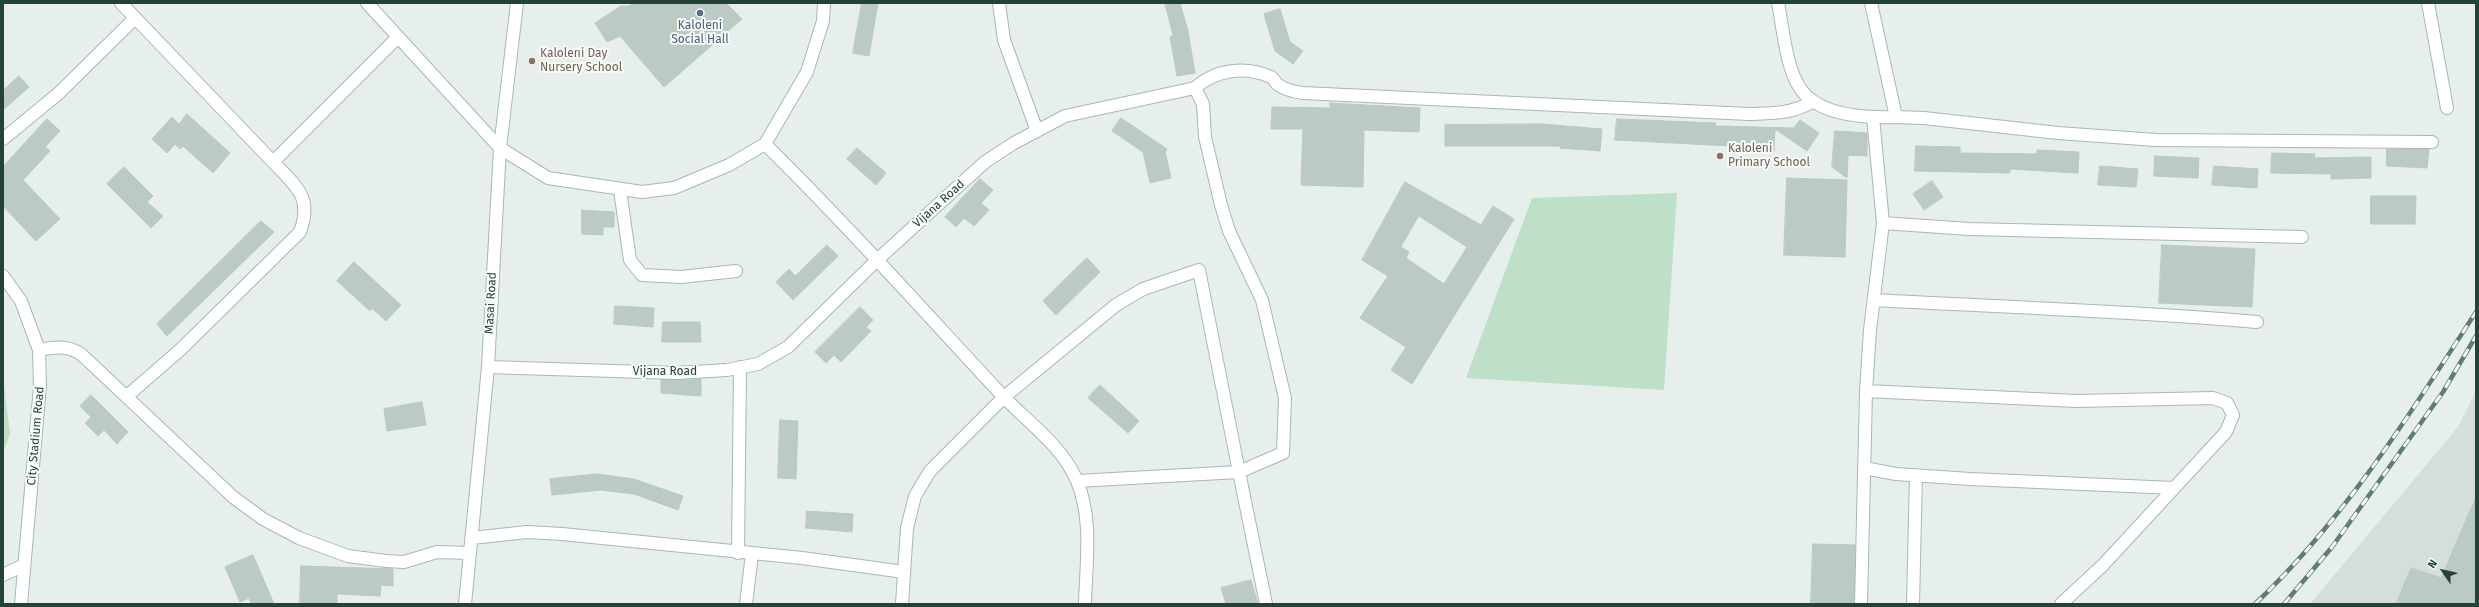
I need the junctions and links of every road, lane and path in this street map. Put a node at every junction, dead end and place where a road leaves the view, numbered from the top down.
1 (121, 3) edge
2 (366, 3) edge
3 (517, 3) edge
4 (824, 3) edge
5 (999, 3) edge
6 (1778, 3) edge
7 (1871, 3) edge
8 (2428, 3) edge
9 (135, 18) junction
10 (398, 37) junction
11 (1195, 88) junction
12 (1812, 102) junction
13 (2447, 108) dead end
14 (1896, 117) junction
15 (1873, 118) junction
16 (1037, 131) junction
17 (3, 140) edge
18 (2432, 142) dead end
19 (765, 144) junction
20 (500, 148) junction
21 (273, 162) junction
22 (620, 190) junction
23 (1883, 223) junction
24 (2302, 238) dead end
25 (877, 260) junction
26 (736, 271) dead end
27 (3, 276) edge
28 (1874, 300) junction
29 (2257, 322) dead end
30 (39, 350) junction
31 (488, 367) junction
32 (740, 367) junction
33 (1866, 392) junction
34 (127, 396) junction
35 (1004, 397) junction
36 (1864, 468) junction
37 (1239, 472) junction
38 (1916, 475) junction
39 (1077, 481) junction
40 (2174, 488) junction
41 (472, 538) junction
42 (470, 553) junction
43 (738, 553) junction
44 (752, 554) junction
45 (24, 565) junction
46 (904, 572) junction
47 (3, 575) edge
48 (20, 604) edge
49 (465, 604) edge
50 (746, 604) edge
51 (902, 604) edge
52 (1085, 604) edge
53 (1266, 604) edge
54 (1861, 604) edge
55 (1913, 604) edge
56 (2061, 604) edge

1 - 9 street
2 - 10 street
3 - 20 street, Masai Road
4 - 19 street
5 - 16 street
6 - 12 street
7 - 14 street
8 - 13 street
9 - 17 street
9 - 21 street
10 - 20 street
10 - 21 street
11 - 12 street
11 - 16 street, Vijana Road
11 - 37 street
12 - 15 street
14 - 15 street
14 - 18 street
15 - 23 street
16 - 25 street, Vijana Road
19 - 22 street
19 - 25 street
20 - 22 street
20 - 31 street, Masai Road
21 - 34 street
22 - 26 street
23 - 24 street
23 - 28 street
25 - 32 street, Vijana Road
25 - 35 street
27 - 30 street, City Stadium Road
28 - 29 street
28 - 33 street
30 - 34 street
30 - 45 street, City Stadium Road
31 - 32 street, Vijana Road
31 - 41 street, Masai Road
32 - 43 street
33 - 36 street
33 - 40 street
34 - 42 street
35 - 37 street
35 - 39 street
35 - 46 street
36 - 38 street
36 - 54 street
37 - 39 street
37 - 53 street
38 - 40 street
38 - 55 street
39 - 52 street
40 - 56 street
41 - 42 street, Masai Road
41 - 43 street
42 - 49 street, Masai Road
43 - 44 street
44 - 46 street
44 - 50 street
45 - 47 street
45 - 48 street, City Stadium Road
46 - 51 street

